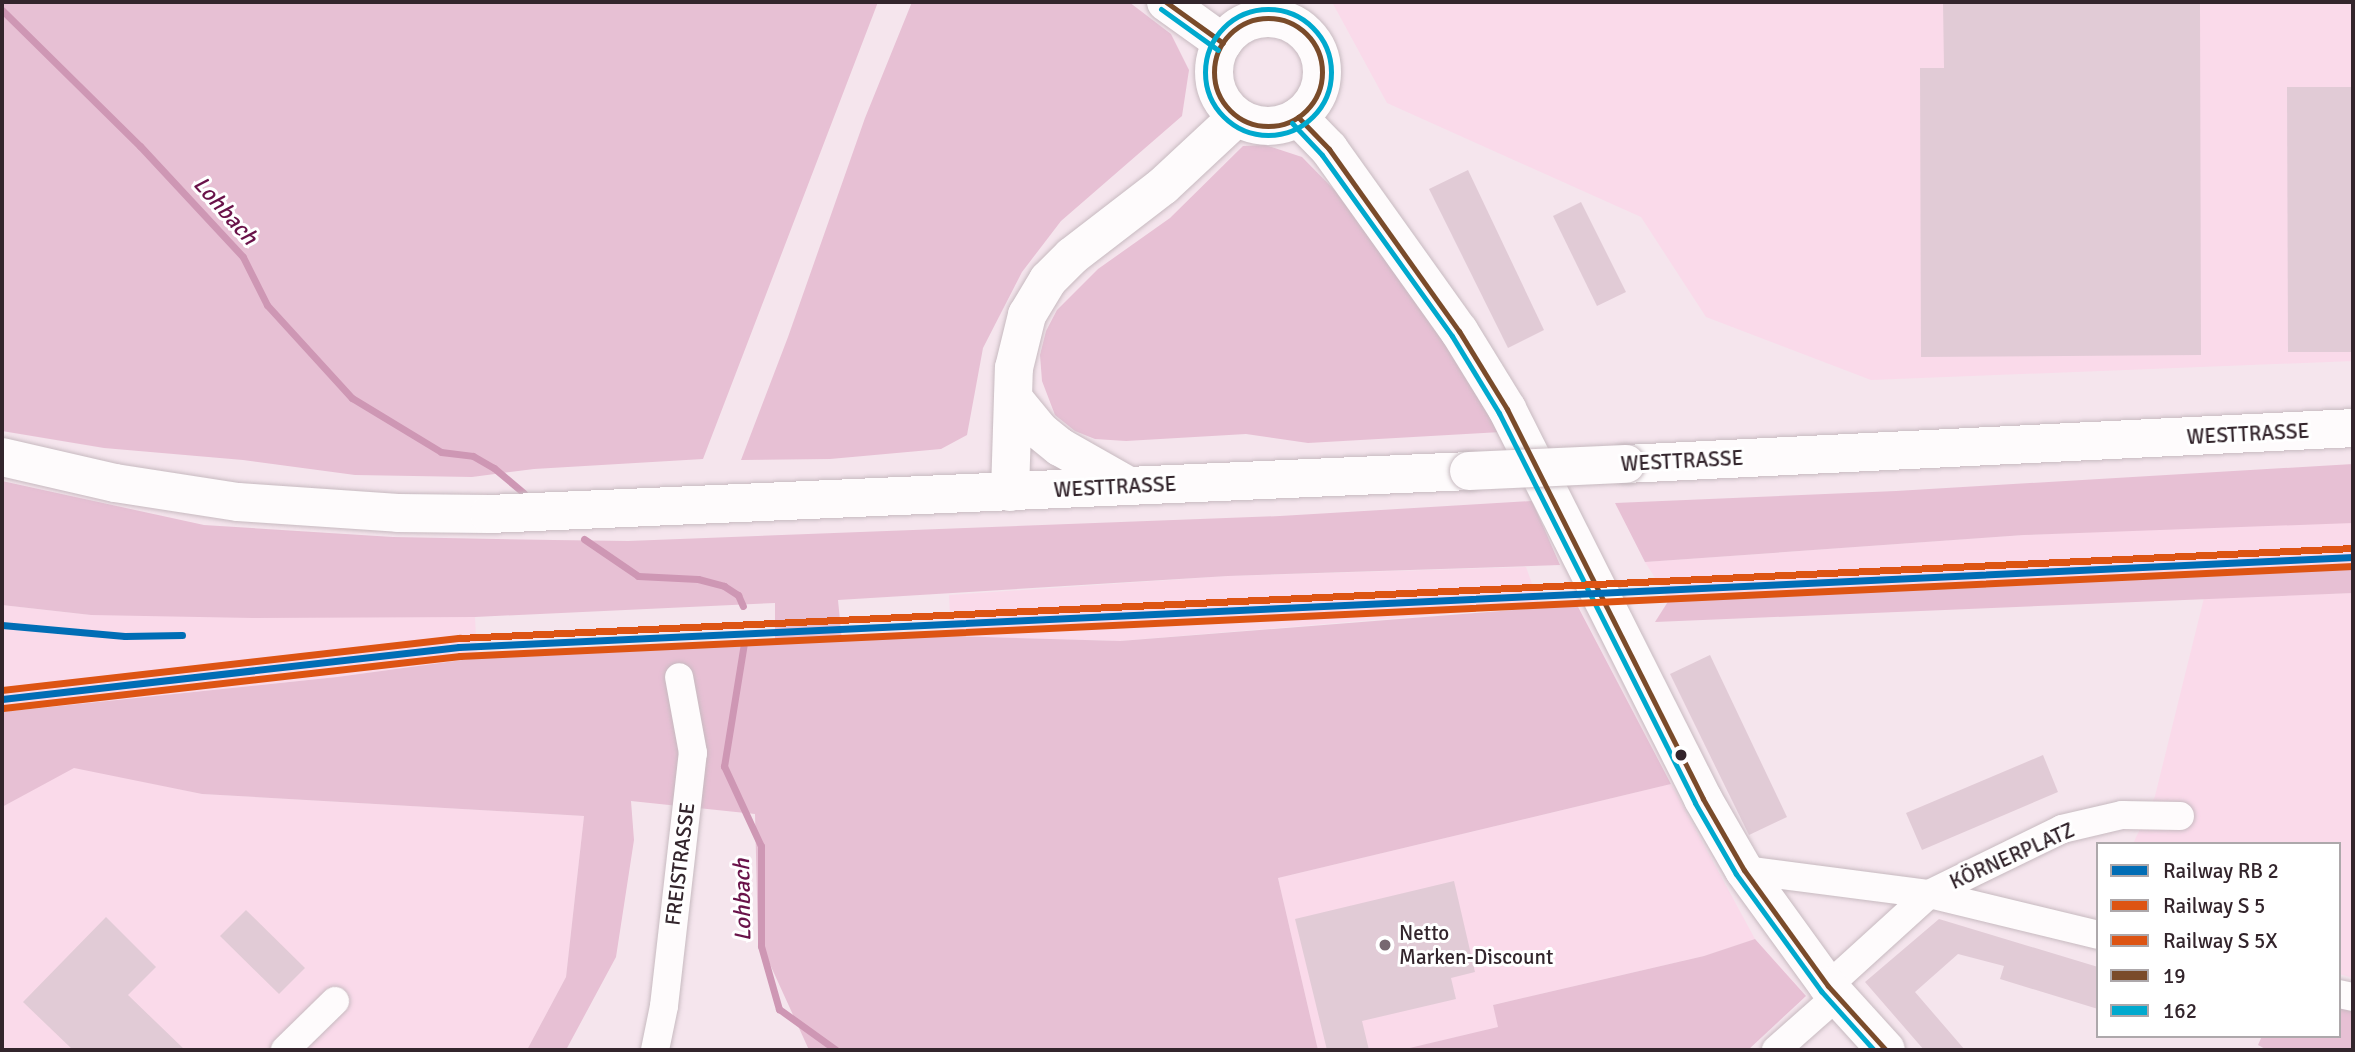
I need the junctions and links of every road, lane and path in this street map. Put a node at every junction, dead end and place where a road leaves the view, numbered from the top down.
1 (1166, 2) edge
2 (1283, 11) edge
3 (1223, 43) junction
4 (1237, 117) junction
5 (1298, 117) junction
6 (1013, 398) junction
7 (2353, 428) edge
8 (2, 457) edge
9 (1128, 485) junction
10 (1010, 492) junction
11 (679, 677) dead end
12 (2180, 816) dead end
13 (1744, 870) junction
14 (1929, 894) junction
15 (2096, 935) edge
16 (1832, 991) junction
17 (335, 1001) dead end
18 (285, 1050) edge
19 (655, 1050) edge
20 (1776, 1050) edge
21 (1886, 1050) edge

1 - 3 main road
2 - 3 main road
2 - 5 main road
3 - 4 main road
4 - 5 main road
4 - 6 main road
5 - 13 main road
6 - 9 main road
6 - 10 main road
7 - 9 main road, WESTTRASSE, bridge
8 - 10 main road, WESTTRASSE
9 - 10 main road, WESTTRASSE
11 - 19 street, FREISTRASSE
12 - 14 street, KÖRNERPLATZ
13 - 14 street, KÖRNERPLATZ
13 - 16 main road
14 - 15 street, KÖRNERPLATZ
14 - 16 street, KÖRNERPLATZ
16 - 20 street, KÖRNERPLATZ
16 - 21 main road
17 - 18 street

